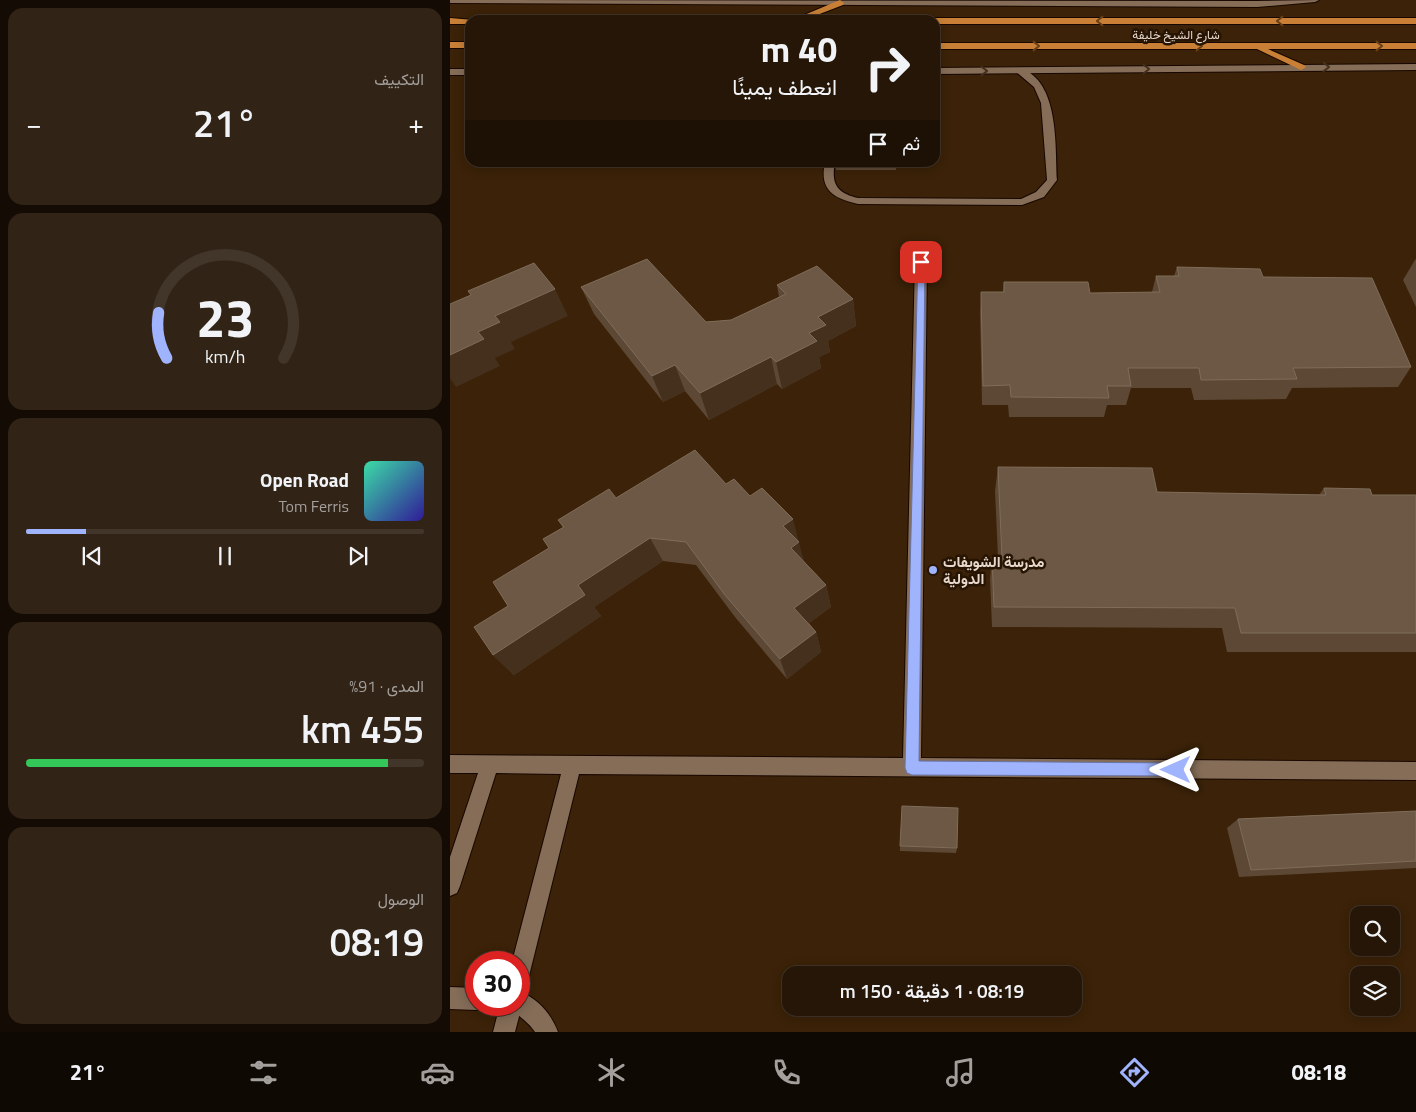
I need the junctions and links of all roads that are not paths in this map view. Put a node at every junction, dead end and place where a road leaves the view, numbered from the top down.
1 (1315, 0) edge
2 (450, 1) edge
3 (719, 1) edge
4 (840, 3) junction
5 (809, 15) edge
6 (450, 21) edge
7 (465, 21) edge
8 (940, 21) edge
9 (1416, 21) edge
10 (450, 44) edge
11 (465, 45) edge
12 (940, 46) edge
13 (1416, 46) edge
14 (1255, 47) junction
15 (1301, 67) junction
16 (1416, 67) edge
17 (940, 71) edge
18 (1020, 71) junction
19 (450, 72) edge
20 (465, 72) edge
21 (829, 167) edge
22 (921, 262) dead end
23 (450, 764) edge
24 (490, 765) junction
25 (572, 765) junction
26 (912, 768) junction
27 (1416, 771) edge
28 (450, 886) edge
29 (525, 951) edge
30 (450, 998) edge
31 (465, 999) edge
32 (530, 1007) edge
33 (508, 1016) edge
34 (504, 1032) edge
35 (547, 1032) edge

1 - 4 street
2 - 3 street
3 - 4 street
4 - 5 highway
6 - 7 highway
9 -> 8 highway, شارع الشيخ خليفة
10 - 11 highway
12 -> 14 highway, شارع الشيخ خليفة
14 -> 13 highway, شارع الشيخ خليفة
14 - 15 highway
15 -> 16 street
18 -> 15 street
17 -> 18 street
18 - 21 street
19 - 20 street
22 - 26 street
23 - 24 street
24 - 25 street
24 - 28 street
25 - 26 street
25 - 29 street
26 - 27 street
30 - 31 street
32 - 35 street
33 - 34 street

